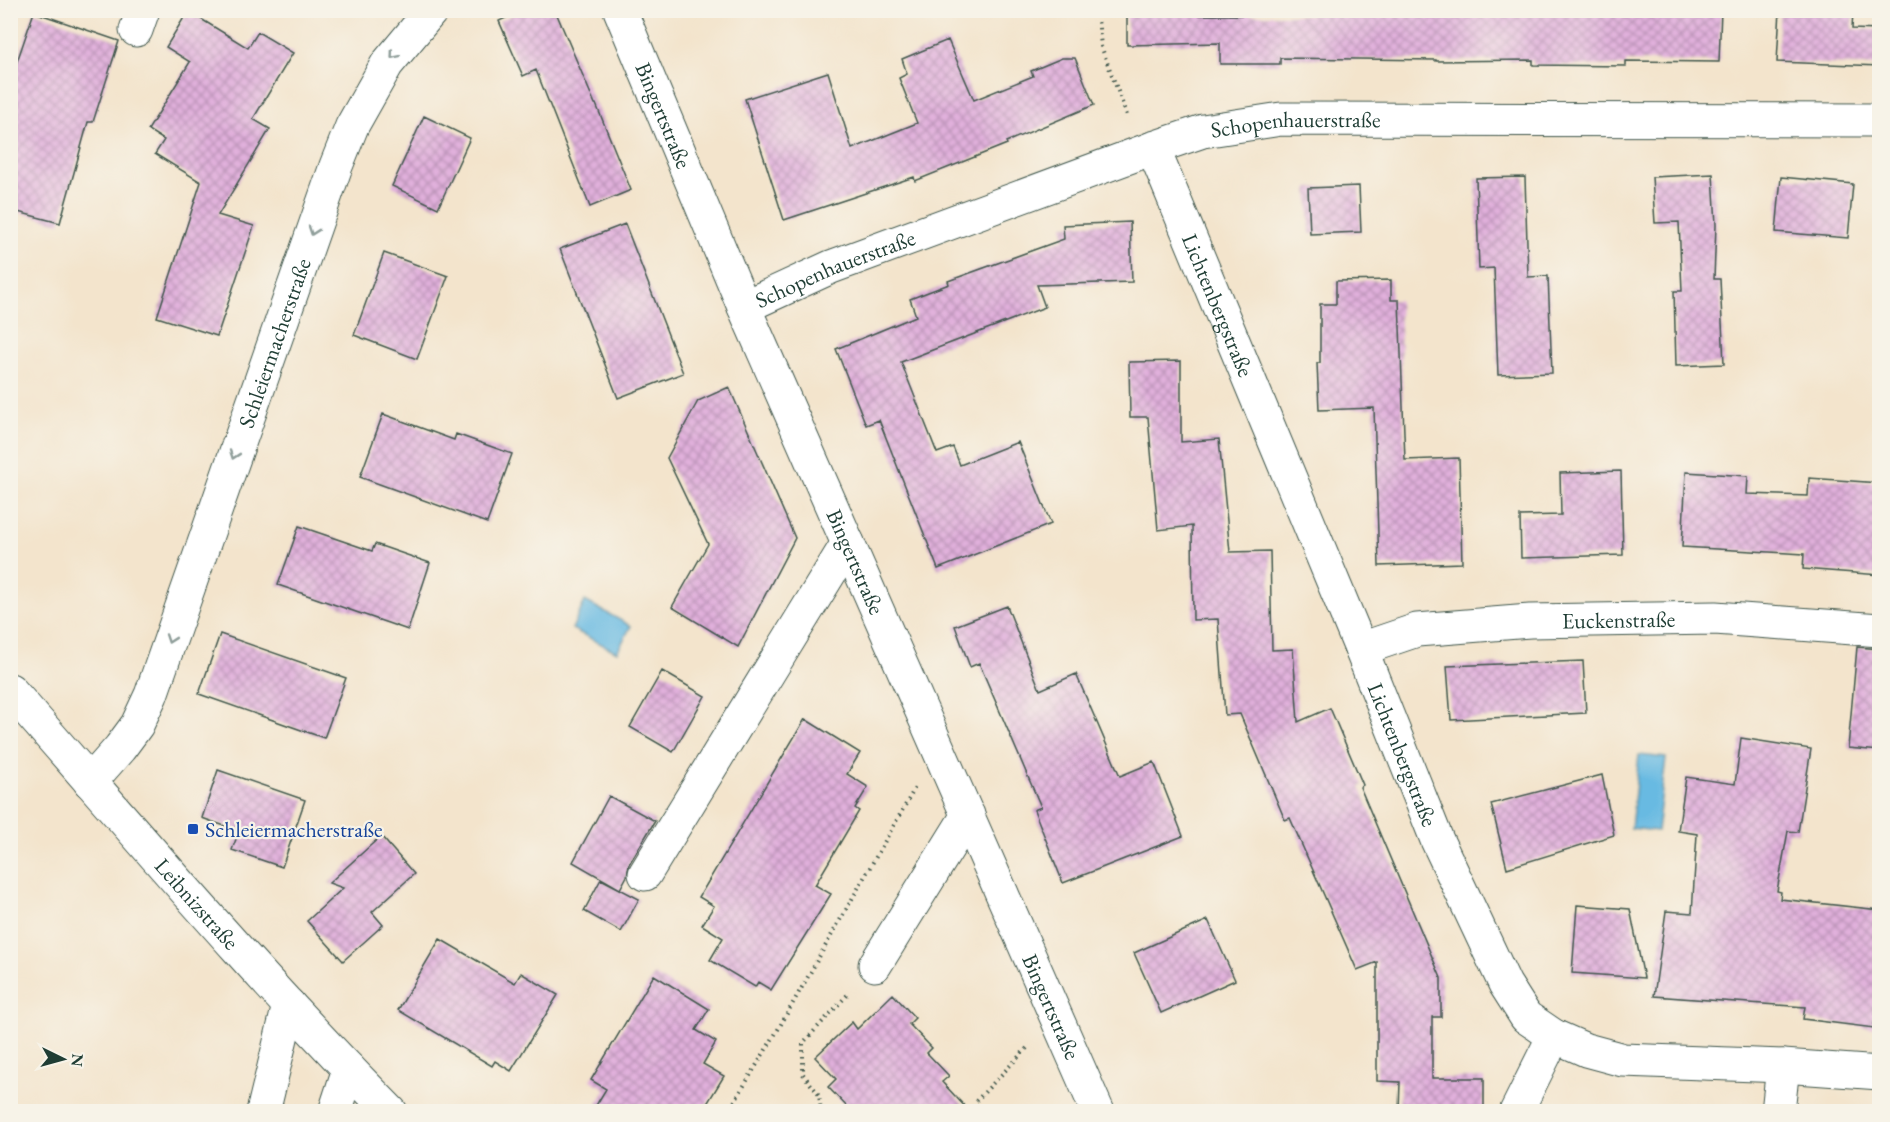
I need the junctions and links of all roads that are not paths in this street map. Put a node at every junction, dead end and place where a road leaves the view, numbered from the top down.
1 (432, 10) edge
2 (620, 10) edge
3 (1880, 120) edge
4 (1153, 148) junction
5 (744, 307) junction
6 (848, 543) junction
7 (1880, 630) edge
8 (1361, 649) junction
9 (10, 690) edge
10 (90, 782) junction
11 (968, 815) junction
12 (645, 874) dead end
13 (875, 965) road end
14 (289, 1005) junction
15 (1554, 1036) junction
16 (1783, 1066) junction
17 (349, 1069) junction
18 (1880, 1073) edge
19 (263, 1112) edge
20 (335, 1112) edge
21 (391, 1112) edge
22 (1098, 1112) edge
23 (1516, 1112) edge
24 (1778, 1112) edge

1 -> 10 street, Schleiermacherstraße
2 - 5 street, Bingertstraße
3 - 4 street, Schopenhauerstraße
4 - 5 street, Schopenhauerstraße
4 - 8 street, Lichtenbergstraße
5 - 6 street, Bingertstraße
6 - 11 street, Bingertstraße
6 - 12 street
7 - 8 street, Euckenstraße
8 - 15 street, Lichtenbergstraße
9 - 10 street, Leibnizstraße
10 - 14 street, Leibnizstraße
11 - 13 street
11 - 22 street, Bingertstraße
14 - 17 street, Leibnizstraße
14 - 19 street
15 - 16 street, Lichtenbergstraße
15 - 23 street
16 - 18 street, Lichtenbergstraße
16 - 24 street
17 - 20 street
17 - 21 street, Leibnizstraße

